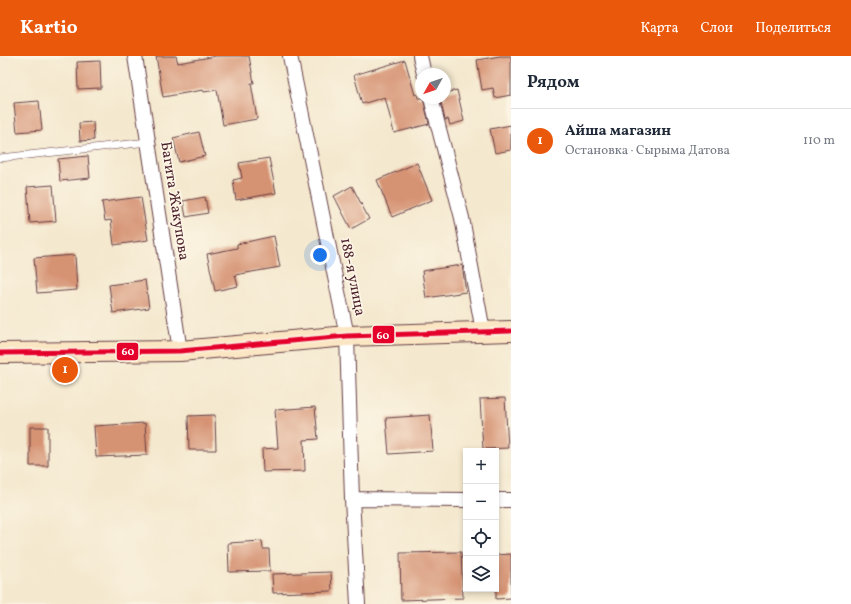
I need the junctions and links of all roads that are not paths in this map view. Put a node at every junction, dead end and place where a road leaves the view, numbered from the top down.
1 (135, 56) edge
2 (290, 56) edge
3 (420, 56) edge
4 (423, 68) edge
5 (433, 104) edge
6 (148, 142) junction
7 (0, 158) edge
8 (482, 331) junction
9 (511, 331) edge
10 (346, 336) junction
11 (180, 351) junction
12 (0, 353) edge
13 (352, 499) junction
14 (463, 500) edge
15 (499, 500) edge
16 (511, 500) edge
17 (358, 604) edge

1 - 6 street, Багита Жакупова
2 - 10 street, 188-я улица
3 - 4 street
5 - 8 street
6 - 7 lane
6 - 11 street, Багита Жакупова
8 - 9 street
8 - 10 street
10 - 11 street
10 - 13 street, 188-я улица
11 - 12 street
13 - 14 street
13 - 17 street, 188-я улица
15 - 16 street

